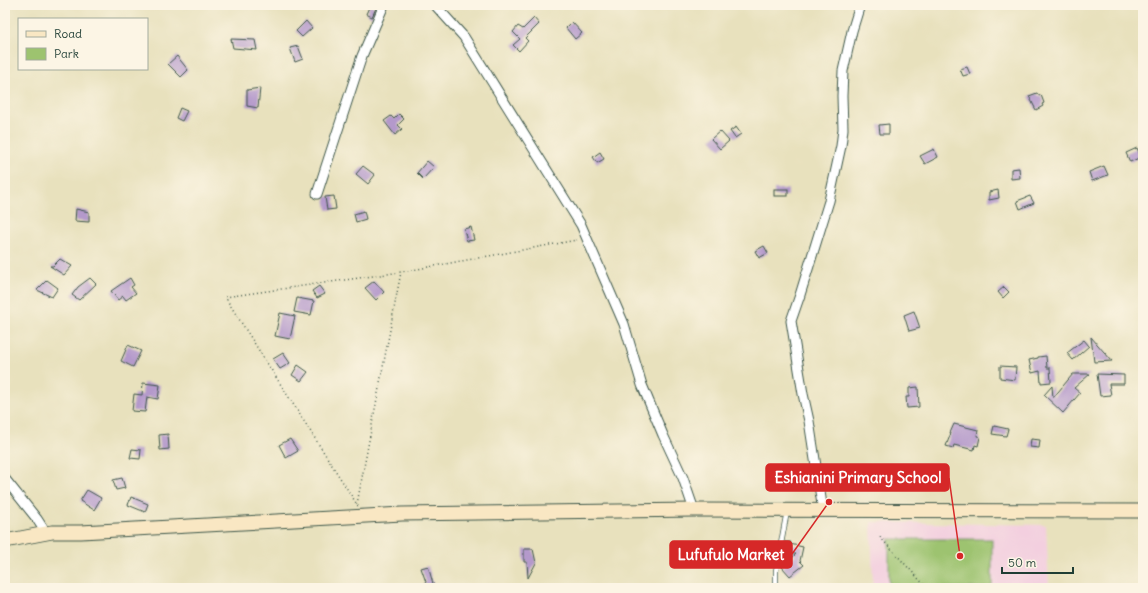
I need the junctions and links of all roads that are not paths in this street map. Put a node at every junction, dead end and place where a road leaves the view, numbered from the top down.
1 (384, 5) edge
2 (434, 5) edge
3 (860, 5) edge
4 (316, 194) dead end
5 (5, 479) edge
6 (694, 510) junction
7 (787, 511) junction
8 (823, 511) junction
9 (1143, 511) edge
10 (46, 533) junction
11 (5, 541) edge
12 (776, 588) edge

1 - 4 street
2 - 6 street
3 - 8 street
5 - 10 street
6 - 7 street
6 - 10 street
7 - 8 street
7 - 12 lane
8 - 9 street
10 - 11 street

